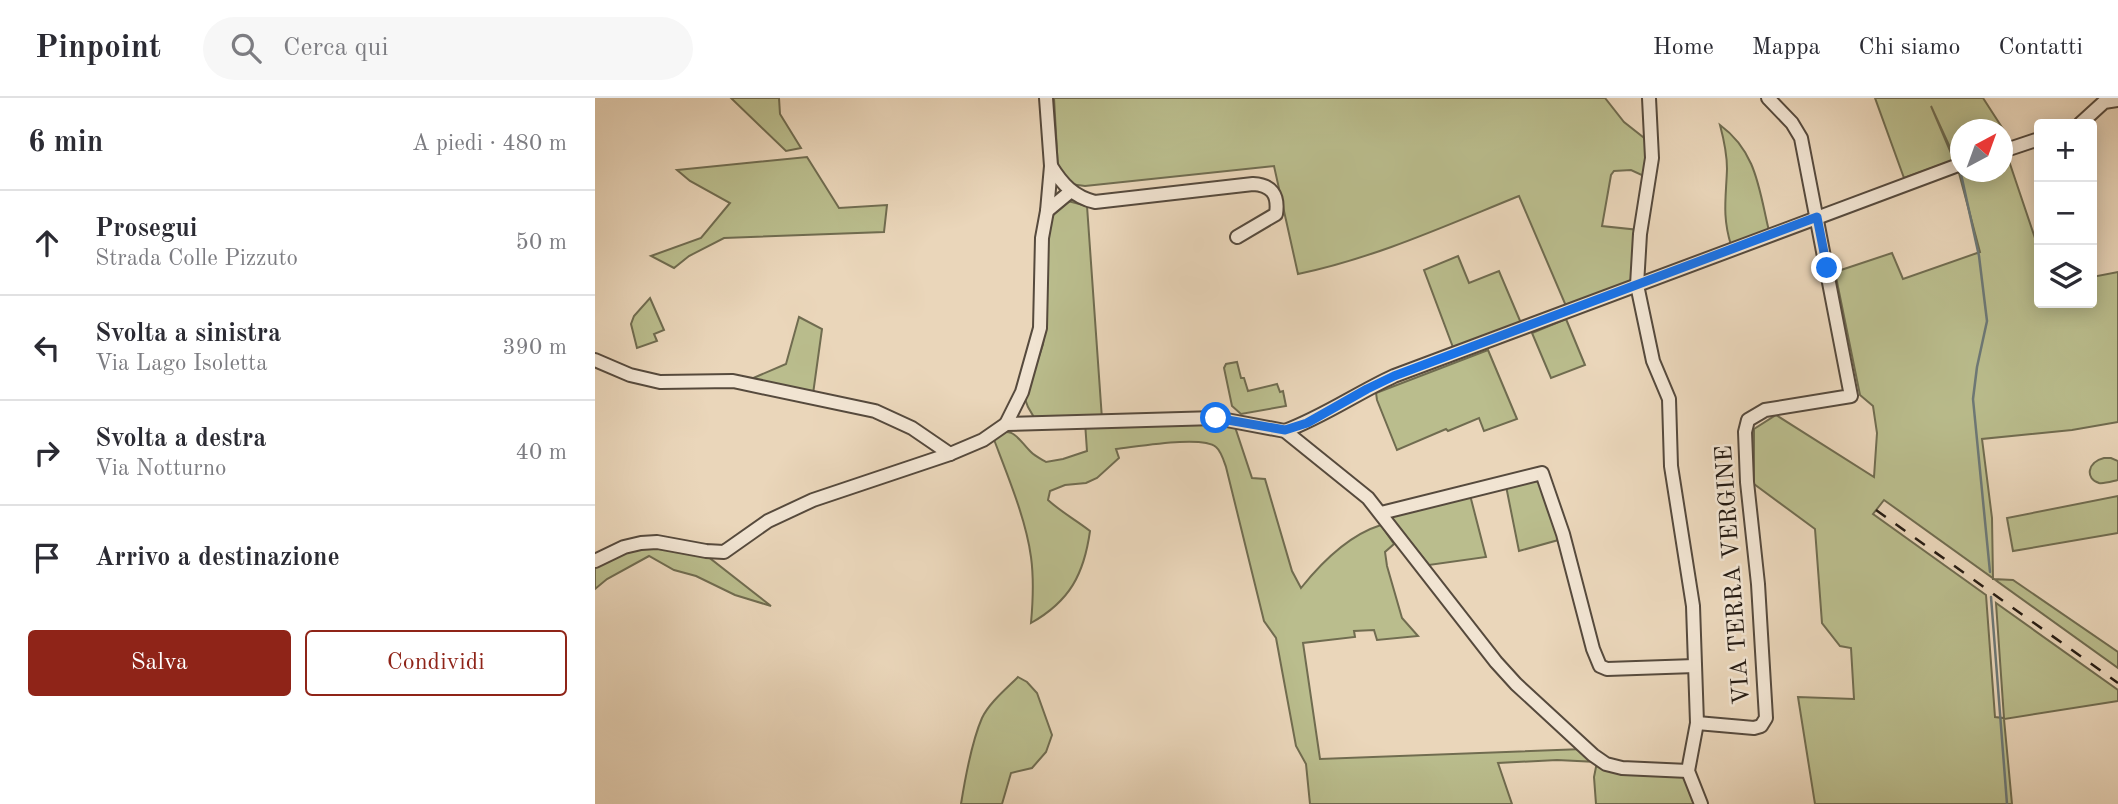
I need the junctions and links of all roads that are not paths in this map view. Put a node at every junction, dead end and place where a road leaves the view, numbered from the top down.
1 (1046, 98) edge
2 (1649, 98) edge
3 (1767, 98) edge
4 (2101, 98) edge
5 (2118, 100) edge
6 (2082, 119) edge
7 (2084, 119) edge
8 (2034, 141) edge
9 (2013, 148) edge
10 (1051, 166) junction
11 (1950, 168) edge
12 (1071, 191) junction
13 (1047, 211) junction
14 (1817, 217) junction
15 (1237, 237) dead end
16 (1637, 285) junction
17 (595, 360) edge
18 (1006, 424) junction
19 (1285, 430) junction
20 (950, 454) junction
21 (1381, 513) junction
22 (595, 561) edge
23 (1695, 666) junction
24 (1696, 723) junction
25 (1688, 771) junction
26 (1701, 804) edge

1 - 10 street
2 - 16 street
3 - 14 street
4 - 6 street
5 - 7 street
8 - 9 street
10 - 12 street
10 - 13 street
11 - 14 street
12 - 13 street
12 - 15 street
13 - 18 street
14 - 16 street
14 - 24 street, VIA TERRA VERGINE
16 - 19 street
16 - 23 street
17 - 20 street
18 - 19 street
18 - 20 street
19 - 21 street
20 - 22 street
21 - 23 street
21 - 25 street
23 - 24 street
24 - 25 street
25 - 26 street

